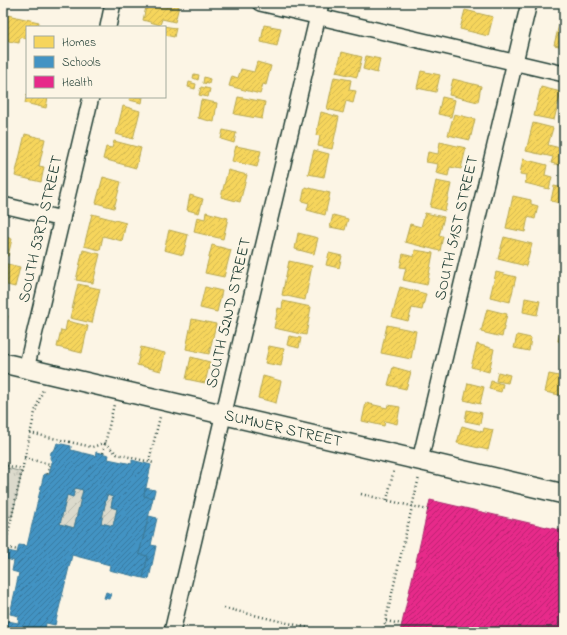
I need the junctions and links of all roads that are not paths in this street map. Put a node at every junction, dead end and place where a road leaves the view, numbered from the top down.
1 (260, 3) edge
2 (529, 3) edge
3 (109, 4) edge
4 (319, 10) edge
5 (108, 26) edge
6 (515, 62) junction
7 (564, 74) edge
8 (91, 98) edge
9 (3, 205) edge
10 (62, 219) junction
11 (3, 363) edge
12 (26, 369) junction
13 (223, 415) junction
14 (420, 468) junction
15 (564, 494) edge
16 (172, 632) edge

1 - 4 street
2 - 6 street, SOUTH 51ST STREET
3 - 5 street
4 - 6 street
4 - 13 street, SOUTH 52ND STREET
6 - 7 street
6 - 14 street, SOUTH 51ST STREET
8 - 10 street, SOUTH 53RD STREET
9 - 10 street
10 - 12 street, SOUTH 53RD STREET
11 - 12 street, SUMNER STREET
12 - 13 street, SUMNER STREET
13 - 14 street, SUMNER STREET
13 - 16 street, SOUTH 52ND STREET
14 - 15 street, SUMNER STREET

